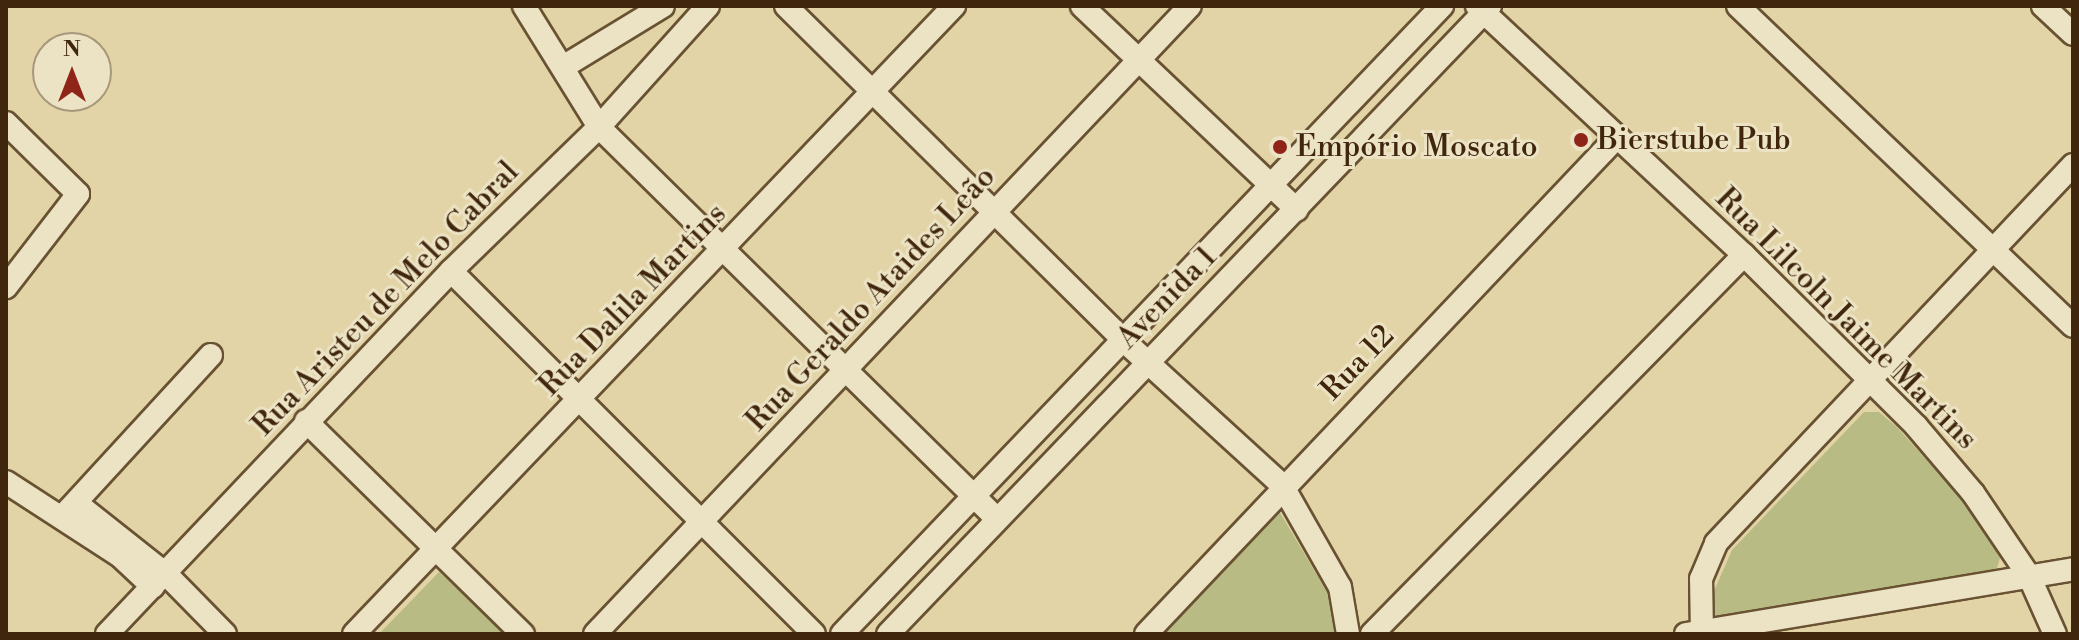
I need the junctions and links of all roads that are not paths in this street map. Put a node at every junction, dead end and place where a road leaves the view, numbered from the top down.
1 (524, 6) edge
2 (663, 6) edge
3 (708, 6) edge
4 (786, 6) edge
5 (954, 6) edge
6 (1082, 6) edge
7 (1190, 6) edge
8 (1442, 6) edge
9 (1738, 6) edge
10 (2043, 6) edge
11 (1484, 8) edge
12 (2073, 34) edge
13 (1139, 61) junction
14 (563, 67) junction
15 (872, 92) junction
16 (6, 123) edge
17 (599, 127) junction
18 (1617, 137) junction
19 (2073, 165) edge
20 (1269, 186) junction
21 (1297, 210) junction
22 (994, 213) junction
23 (724, 248) junction
24 (1996, 249) junction
25 (1744, 255) junction
26 (451, 271) junction
27 (6, 287) edge
28 (2073, 326) edge
29 (1122, 339) junction
30 (211, 355) dead end
31 (1147, 361) junction
32 (848, 368) junction
33 (1868, 377) junction
34 (581, 397) junction
35 (306, 421) junction
36 (6, 482) edge
37 (1282, 485) junction
38 (972, 496) junction
39 (69, 510) junction
40 (997, 519) junction
41 (702, 522) junction
42 (437, 548) junction
43 (2073, 569) edge
44 (2029, 576) junction
45 (159, 580) junction
46 (1378, 632) edge
47 (1697, 633) edge
48 (107, 634) edge
49 (225, 634) edge
50 (354, 634) edge
51 (523, 634) edge
52 (595, 634) edge
53 (814, 634) edge
54 (842, 634) edge
55 (888, 634) edge
56 (1146, 634) edge
57 (1348, 634) edge
58 (2055, 634) edge

1 - 14 street
2 - 14 street
3 - 17 street, Rua Aristeu de Melo Cabral
4 - 15 street
5 - 15 street, Rua Dalila Martins
6 - 13 street
7 - 13 street, Rua Geraldo Ataides Leão
8 - 20 street, Avenida 1
9 - 24 street
10 - 12 street
11 - 18 street, Rua Lilcoln Jaime Martins
11 - 21 street, Avenida 1
13 - 20 street
13 - 22 street, Rua Geraldo Ataides Leão
14 - 17 street
15 - 22 street
15 - 23 street, Rua Dalila Martins
16 - 27 street
17 - 23 street
17 - 26 street, Rua Aristeu de Melo Cabral
18 - 25 street, Rua Lilcoln Jaime Martins
18 - 37 street, Rua 12
19 - 24 street
20 - 21 street
20 - 29 street, Avenida 1
21 - 31 street, Avenida 1
22 - 29 street
22 - 32 street, Rua Geraldo Ataides Leão
23 - 32 street
23 - 34 street, Rua Dalila Martins
24 - 28 street
24 - 33 street
25 - 33 street, Rua Lilcoln Jaime Martins
25 - 46 street
26 - 34 street
26 - 35 street, Rua Aristeu de Melo Cabral
29 - 31 street
29 - 38 street, Avenida 1
30 - 39 street
31 - 37 street
31 - 40 street, Avenida 1
32 - 38 street
32 - 41 street, Rua Geraldo Ataides Leão
33 - 44 street, Rua Lilcoln Jaime Martins
33 - 47 street
34 - 41 street
34 - 42 street, Rua Dalila Martins
35 - 42 street
35 - 45 street, Rua Aristeu de Melo Cabral
36 - 39 street
37 - 56 street, Rua 12
37 - 57 street
38 - 40 street
38 - 54 street, Avenida 1
39 - 45 street
40 - 55 street, Avenida 1
41 - 52 street, Rua Geraldo Ataides Leão
41 - 53 street
42 - 50 street, Rua Dalila Martins
42 - 51 street
43 - 44 street
44 - 47 street
44 - 58 street, Rua Lilcoln Jaime Martins
45 - 48 street, Rua Aristeu de Melo Cabral
45 - 49 street

